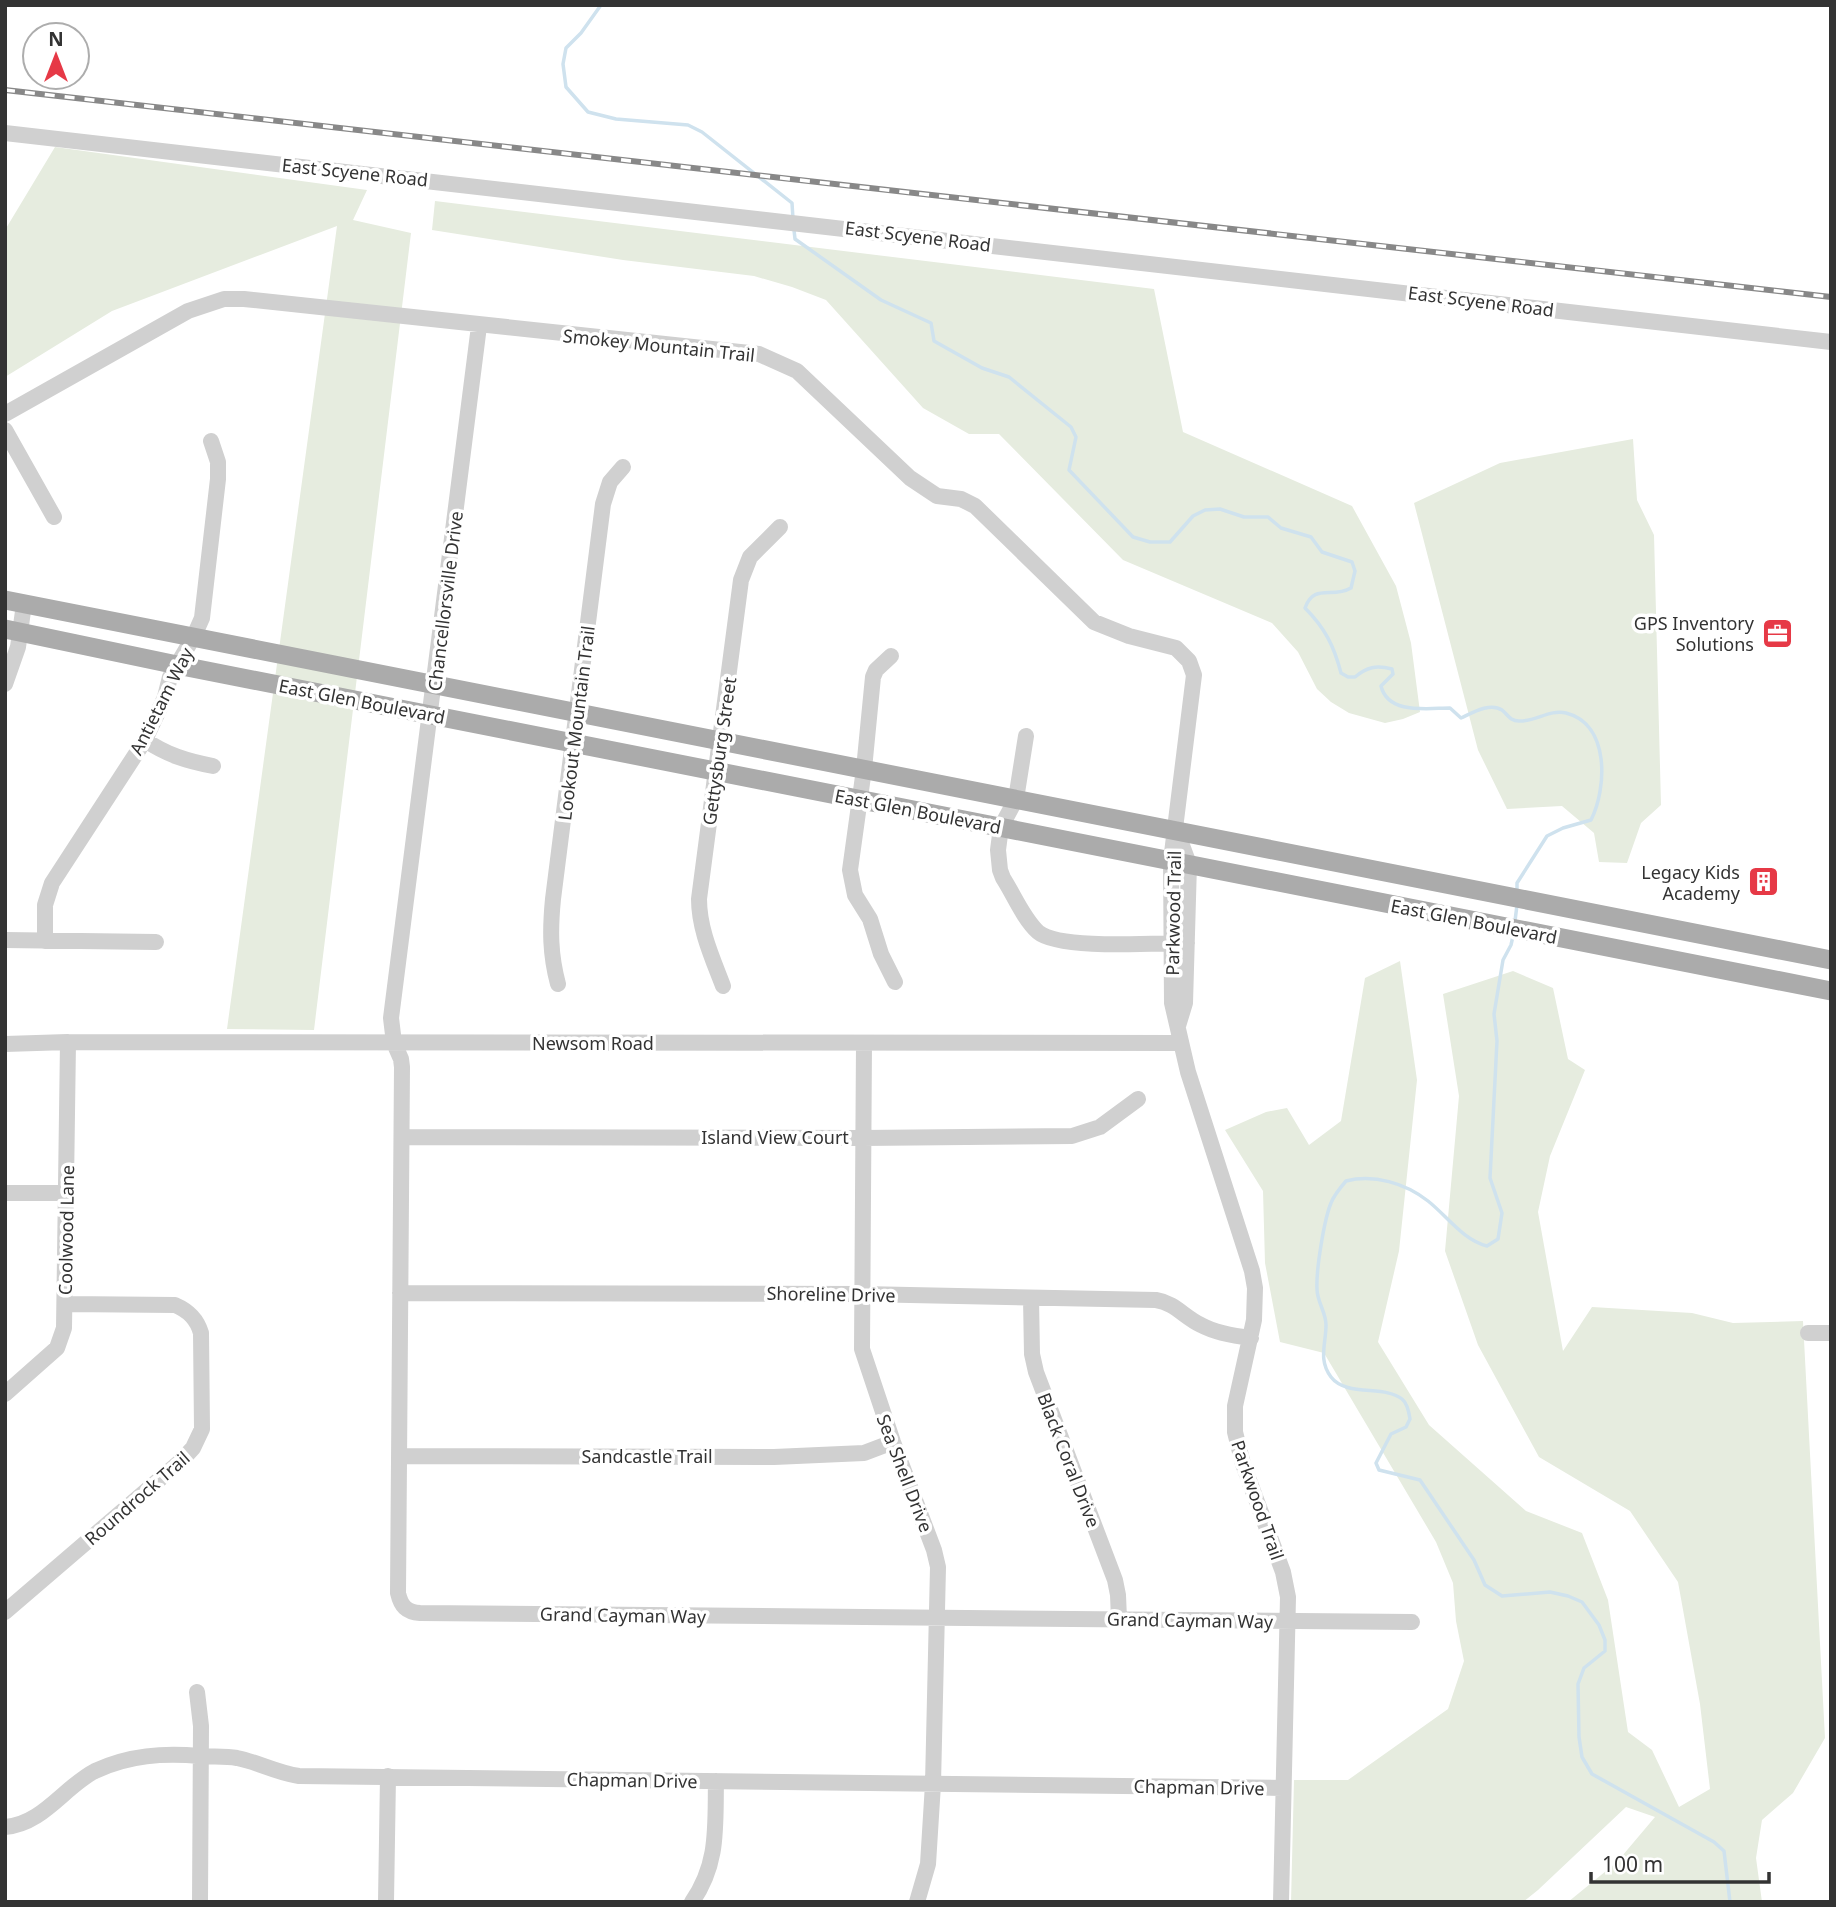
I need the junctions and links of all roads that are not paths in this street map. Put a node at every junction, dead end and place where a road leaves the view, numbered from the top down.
1 (5, 132) edge
2 (479, 326) junction
3 (1831, 342) edge
4 (5, 414) edge
5 (5, 430) edge
6 (211, 441) dead end
7 (623, 467) dead end
8 (54, 517) dead end
9 (780, 527) dead end
10 (15, 602) edge
11 (13, 631) edge
12 (194, 636) junction
13 (891, 656) dead end
14 (177, 665) junction
15 (5, 684) edge
16 (434, 685) junction
17 (578, 712) junction
18 (431, 715) junction
19 (1026, 736) dead end
20 (145, 740) junction
21 (721, 740) junction
22 (573, 743) junction
23 (213, 766) dead end
24 (864, 769) junction
25 (716, 771) junction
26 (1016, 799) junction
27 (860, 800) junction
28 (1001, 827) junction
29 (1176, 830) junction
30 (1180, 863) junction
31 (5, 940) edge
32 (45, 941) junction
33 (156, 942) dead end
34 (1179, 943) junction
35 (1831, 960) edge
36 (895, 982) dead end
37 (558, 984) dead end
38 (723, 986) dead end
39 (1831, 991) edge
40 (68, 1042) junction
41 (394, 1043) junction
42 (864, 1043) junction
43 (1181, 1043) junction
44 (5, 1044) edge
45 (1138, 1099) dead end
46 (402, 1137) junction
47 (862, 1138) junction
48 (5, 1193) edge
49 (66, 1193) junction
50 (400, 1293) junction
51 (862, 1294) junction
52 (1031, 1298) junction
53 (65, 1304) junction
54 (1808, 1333) dead end
55 (1831, 1333) edge
56 (1251, 1338) junction
57 (5, 1394) edge
58 (893, 1442) junction
59 (400, 1456) junction
60 (5, 1612) edge
61 (938, 1618) junction
62 (1119, 1619) junction
63 (1288, 1621) junction
64 (1412, 1622) dead end
65 (197, 1692) dead end
66 (200, 1756) junction
67 (388, 1776) junction
68 (716, 1781) junction
69 (933, 1784) junction
70 (1283, 1788) junction
71 (5, 1827) edge
72 (200, 1902) edge
73 (386, 1902) edge
74 (692, 1902) edge
75 (917, 1902) edge
76 (1281, 1902) edge

1 - 3 street, East Scyene Road
2 - 4 street, Smokey Mountain Trail
2 - 16 street, Chancellorsville Drive
2 - 29 street, Smokey Mountain Trail
5 - 8 street
6 - 12 street, Antietam Way
7 - 17 street, Lookout Mountain Trail
9 - 21 street, Gettysburg Street
10 - 11 street
10 - 12 main road, East Glen Boulevard
11 - 14 main road, East Glen Boulevard
11 - 15 street
12 - 14 street, Antietam Way
12 - 16 main road, East Glen Boulevard
13 - 24 street
14 - 18 main road, East Glen Boulevard
14 - 20 street, Antietam Way
16 - 17 main road, East Glen Boulevard
16 - 18 street, Chancellorsville Drive
17 - 21 main road, East Glen Boulevard
17 - 22 street, Lookout Mountain Trail
18 - 22 main road, East Glen Boulevard
18 - 41 street, Chancellorsville Drive
19 - 26 street
20 - 23 street
20 - 32 street, Antietam Way
21 - 24 main road, East Glen Boulevard
21 - 25 street, Gettysburg Street
22 - 25 main road, East Glen Boulevard
22 - 37 street, Lookout Mountain Trail
24 - 26 main road, East Glen Boulevard
24 - 27 street
25 - 27 main road, East Glen Boulevard
25 - 38 street, Gettysburg Street
26 - 28 street
26 - 29 main road, East Glen Boulevard
27 - 28 main road, East Glen Boulevard
27 - 36 street
28 - 30 main road, East Glen Boulevard
28 - 34 street
29 - 30 street, Parkwood Trail
29 - 35 main road, East Glen Boulevard
30 - 34 street, Parkwood Trail
30 - 39 main road, East Glen Boulevard
31 - 32 street
32 - 33 street
34 - 43 street, Parkwood Trail
40 - 41 street, Newsom Road
40 - 44 street, Newsom Road
40 - 49 street, Coolwood Lane
41 - 42 street, Newsom Road
41 - 46 street, Grand Cayman Way
42 - 43 street, Newsom Road
42 - 47 street, Sea Shell Drive
43 - 56 street, Parkwood Trail
45 - 47 street, Island View Court
46 - 47 street, Island View Court
46 - 50 street, Grand Cayman Way
47 - 51 street, Sea Shell Drive
48 - 49 street
49 - 53 street, Coolwood Lane
50 - 51 street, Shoreline Drive
50 - 59 street, Grand Cayman Way
51 - 52 street, Shoreline Drive
51 - 58 street, Sea Shell Drive
52 - 56 street, Shoreline Drive
52 - 62 street, Black Coral Drive
53 - 57 street, Coolwood Lane
53 - 60 street, Roundrock Trail
54 - 55 street
56 - 63 street, Parkwood Trail
58 - 59 street, Sandcastle Trail
58 - 61 street, Sea Shell Drive
59 - 61 street, Grand Cayman Way
61 - 62 street, Grand Cayman Way
61 - 69 street, Sea Shell Drive
62 - 63 street, Grand Cayman Way
63 - 64 street, Grand Cayman Way
63 - 70 street, Parkwood Trail
65 - 66 street
66 - 67 street, Chapman Drive
66 - 71 street, Chapman Drive
66 - 72 street
67 - 68 street, Chapman Drive
67 - 73 street
68 - 69 street, Chapman Drive
68 - 74 street
69 - 70 street, Chapman Drive
69 - 75 street, Sea Shell Drive
70 - 76 street, Parkwood Trail

